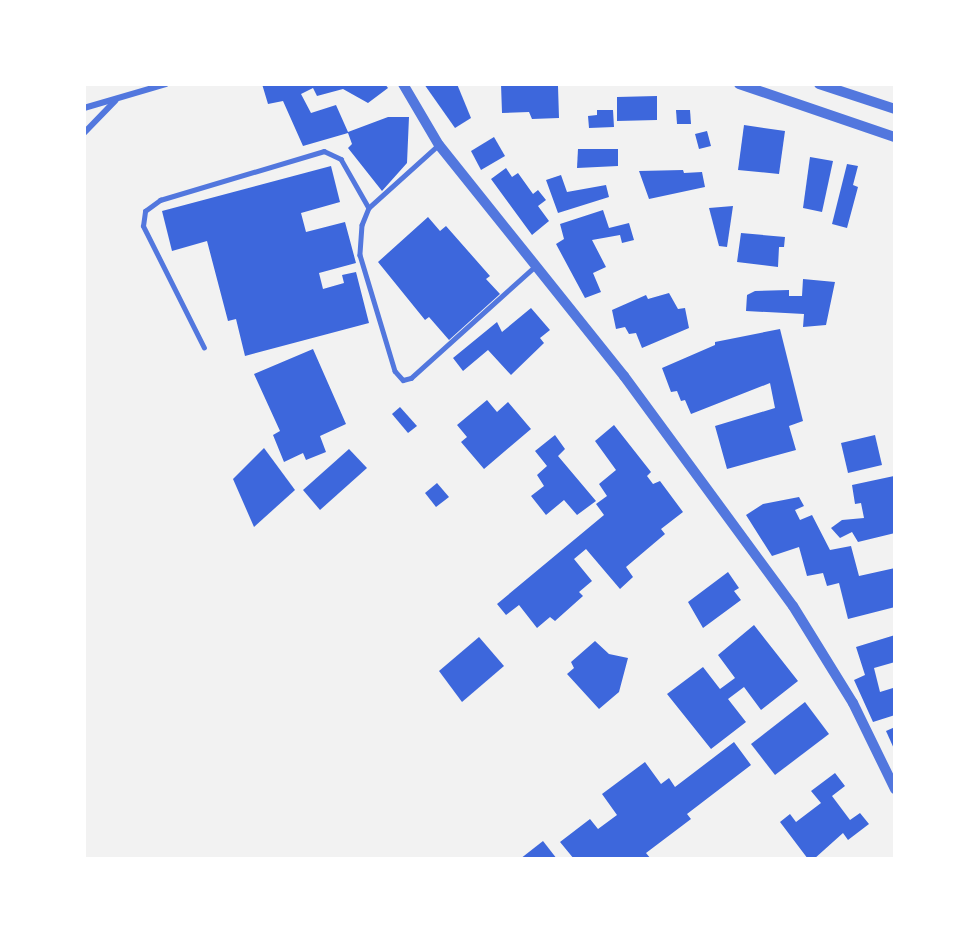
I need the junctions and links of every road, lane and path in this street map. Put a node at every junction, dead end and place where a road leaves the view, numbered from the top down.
1 (166, 84) edge
2 (403, 84) edge
3 (739, 84) edge
4 (819, 84) edge
5 (115, 101) junction
6 (84, 108) edge
7 (895, 109) edge
8 (84, 133) edge
9 (895, 137) edge
10 (439, 145) junction
11 (369, 208) junction
12 (533, 268) junction
13 (204, 348) dead end
14 (895, 789) edge

1 - 5 street
2 - 10 street
3 - 9 street
4 - 7 street
5 - 6 street
5 - 8 street
10 - 11 lane
10 - 12 street
11 - 12 lane
11 - 13 lane
12 - 14 street

